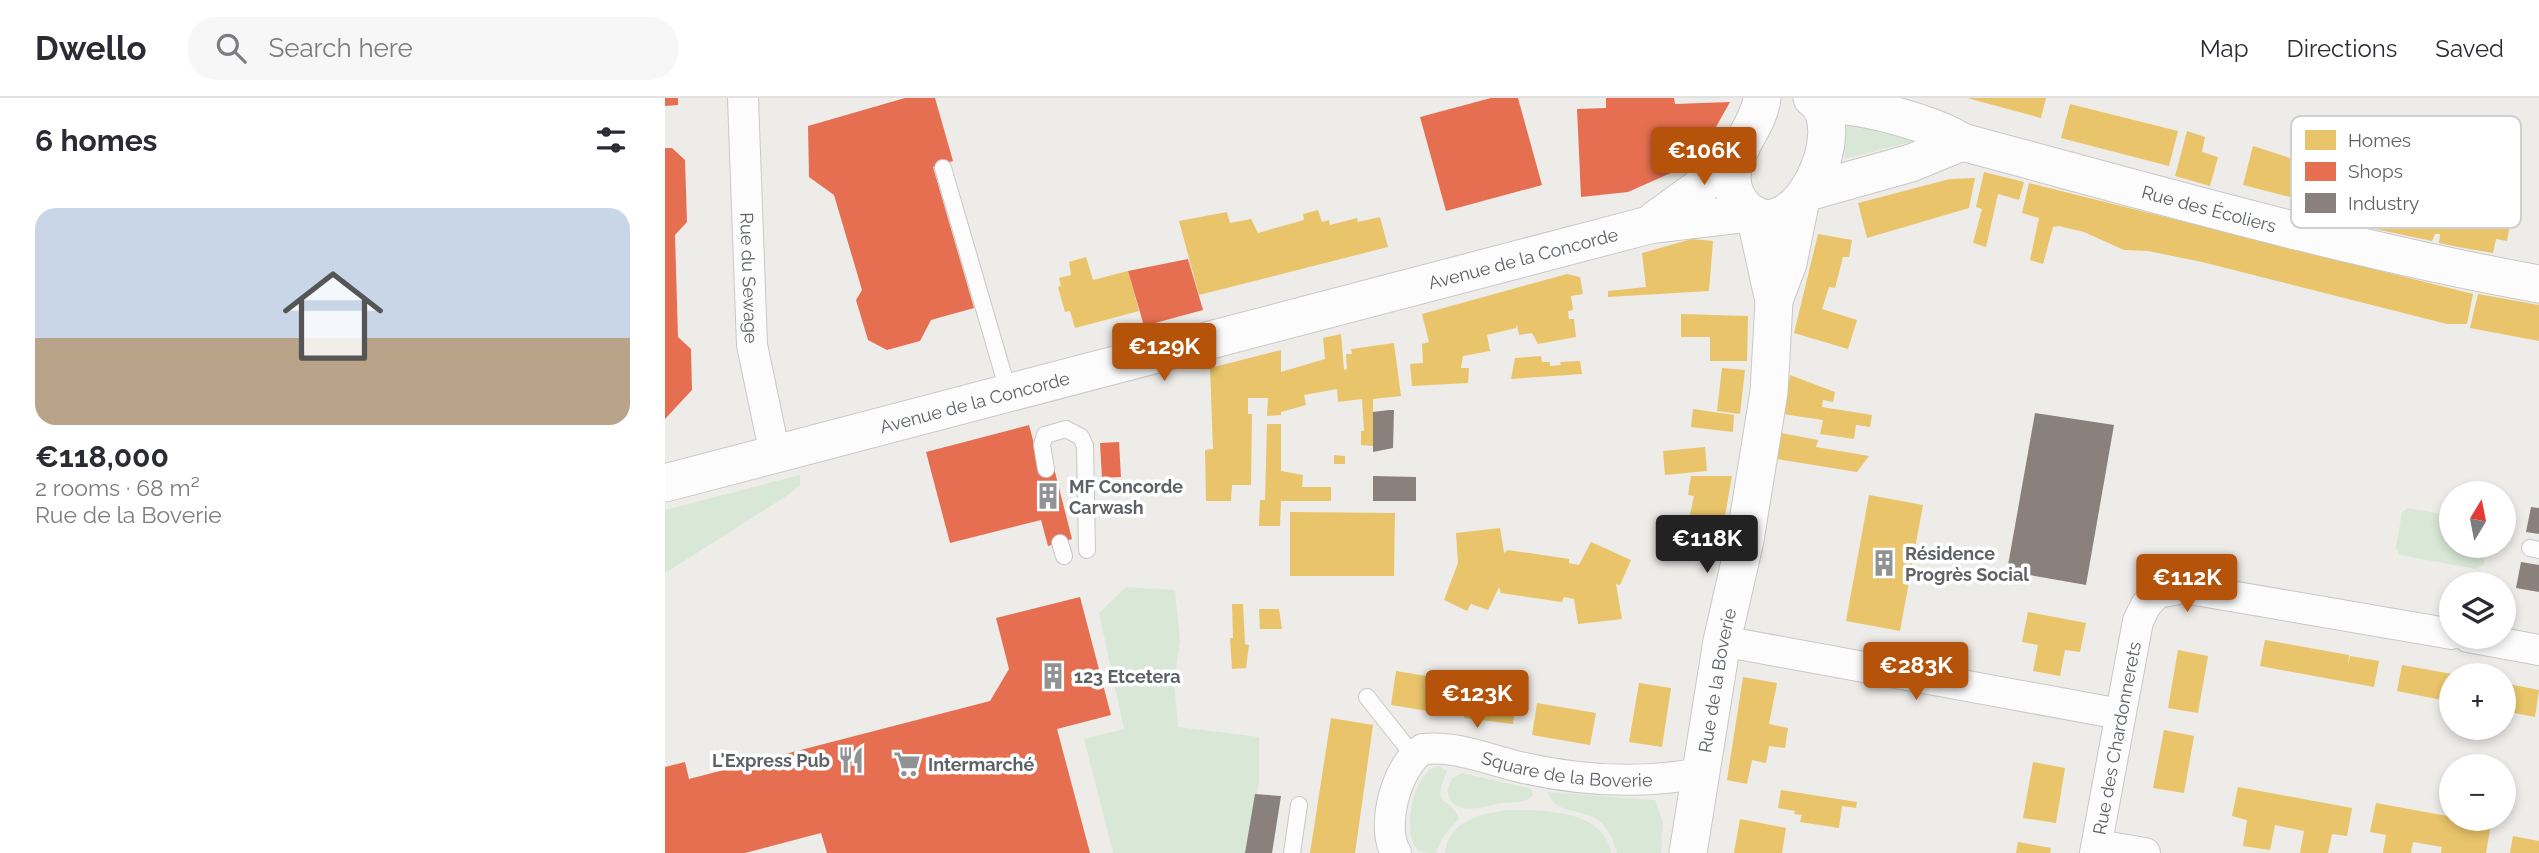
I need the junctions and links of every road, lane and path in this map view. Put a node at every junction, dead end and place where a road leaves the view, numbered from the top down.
1 (743, 98) edge
2 (1815, 100) edge
3 (1765, 101) edge
4 (1962, 142) junction
5 (1743, 145) junction
6 (943, 168) dead end
7 (1804, 198) junction
8 (1753, 214) junction
9 (1649, 225) junction
10 (2291, 227) edge
11 (2293, 228) edge
12 (2539, 283) edge
13 (1773, 301) junction
14 (1009, 394) junction
15 (775, 455) junction
16 (1046, 469) dead end
17 (665, 483) edge
18 (1087, 550) dead end
19 (2439, 632) edge
20 (1722, 641) junction
21 (2516, 646) edge
22 (2539, 650) edge
23 (1367, 697) dead end
24 (2120, 714) junction
25 (1413, 755) junction
26 (1701, 773) junction
27 (1299, 805) dead end
28 (2096, 849) edge
29 (1291, 853) edge
30 (1396, 853) edge
31 (1688, 853) edge
32 (2145, 853) edge

1 - 15 street, Rue du Sewage
2 - 4 street, Rue des Écoliers
2 - 7 street, Rue de la Boverie
3 - 5 street, Rue de la Boverie
4 - 7 street
4 - 10 street, Rue des Écoliers
5 - 8 street, Rue de la Boverie
5 - 9 street, Avenue de la Concorde
6 - 14 lane
7 - 8 street
7 - 13 street, Rue de la Boverie
8 - 9 street, Avenue de la Concorde
8 - 13 street, Rue de la Boverie
9 - 14 street, Avenue de la Concorde
11 - 12 street, Rue des Écoliers
13 - 20 street, Rue de la Boverie
14 - 15 street, Avenue de la Concorde
15 - 17 street, Avenue de la Concorde
16 - 18 lane
19 - 24 street, Rue des Chardonnerets
20 - 24 street
20 - 26 street, Rue de la Boverie
21 - 22 street
23 - 25 lane
24 - 28 street, Rue des Chardonnerets
25 - 26 street, Square de la Boverie
25 - 30 street
26 - 31 street, Rue de la Boverie
27 - 29 lane
28 - 32 street

